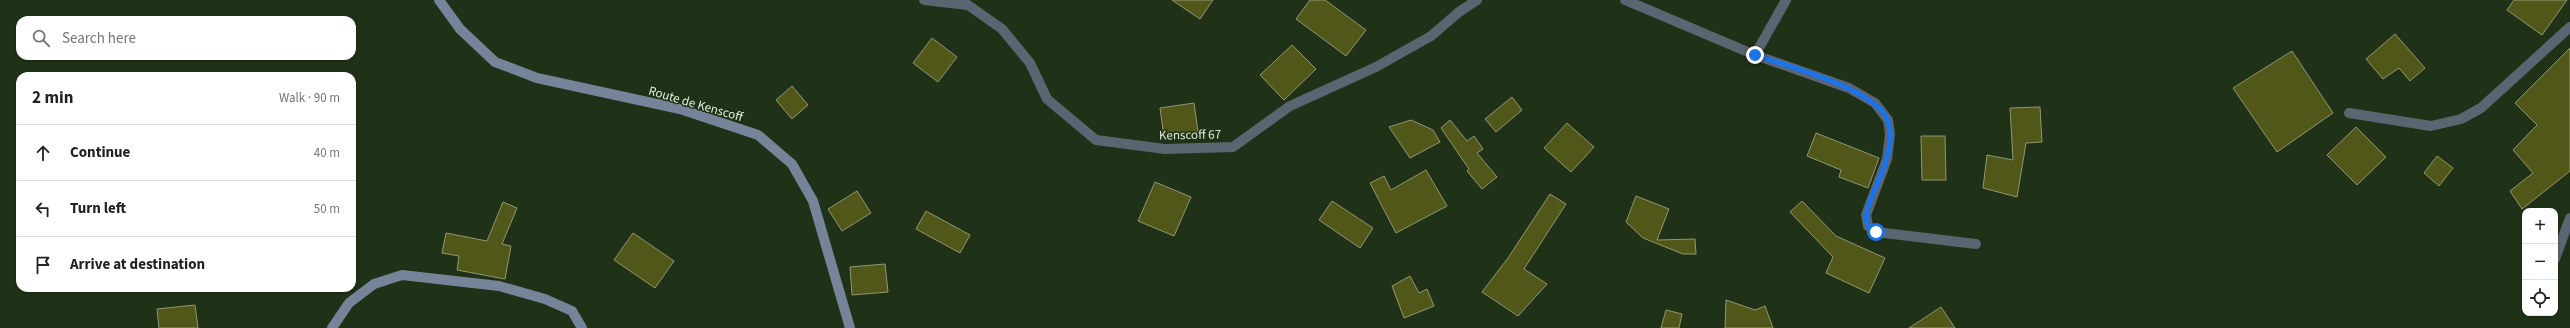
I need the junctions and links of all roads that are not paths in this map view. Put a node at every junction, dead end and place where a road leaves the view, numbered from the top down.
1 (439, 0) edge
2 (924, 0) edge
3 (1477, 0) edge
4 (1625, 0) edge
5 (1786, 0) edge
6 (2570, 27) edge
7 (1755, 55) junction
8 (2349, 114) dead end
9 (2570, 218) edge
10 (1976, 244) dead end
11 (2558, 251) edge
12 (332, 328) edge
13 (582, 328) edge
14 (850, 328) edge

1 - 14 main road, Route de Kenscoff
2 - 3 street, Kenscoff 67
4 - 7 street
5 - 7 street
6 - 8 street
7 - 10 street
9 - 11 street
12 - 13 main road

